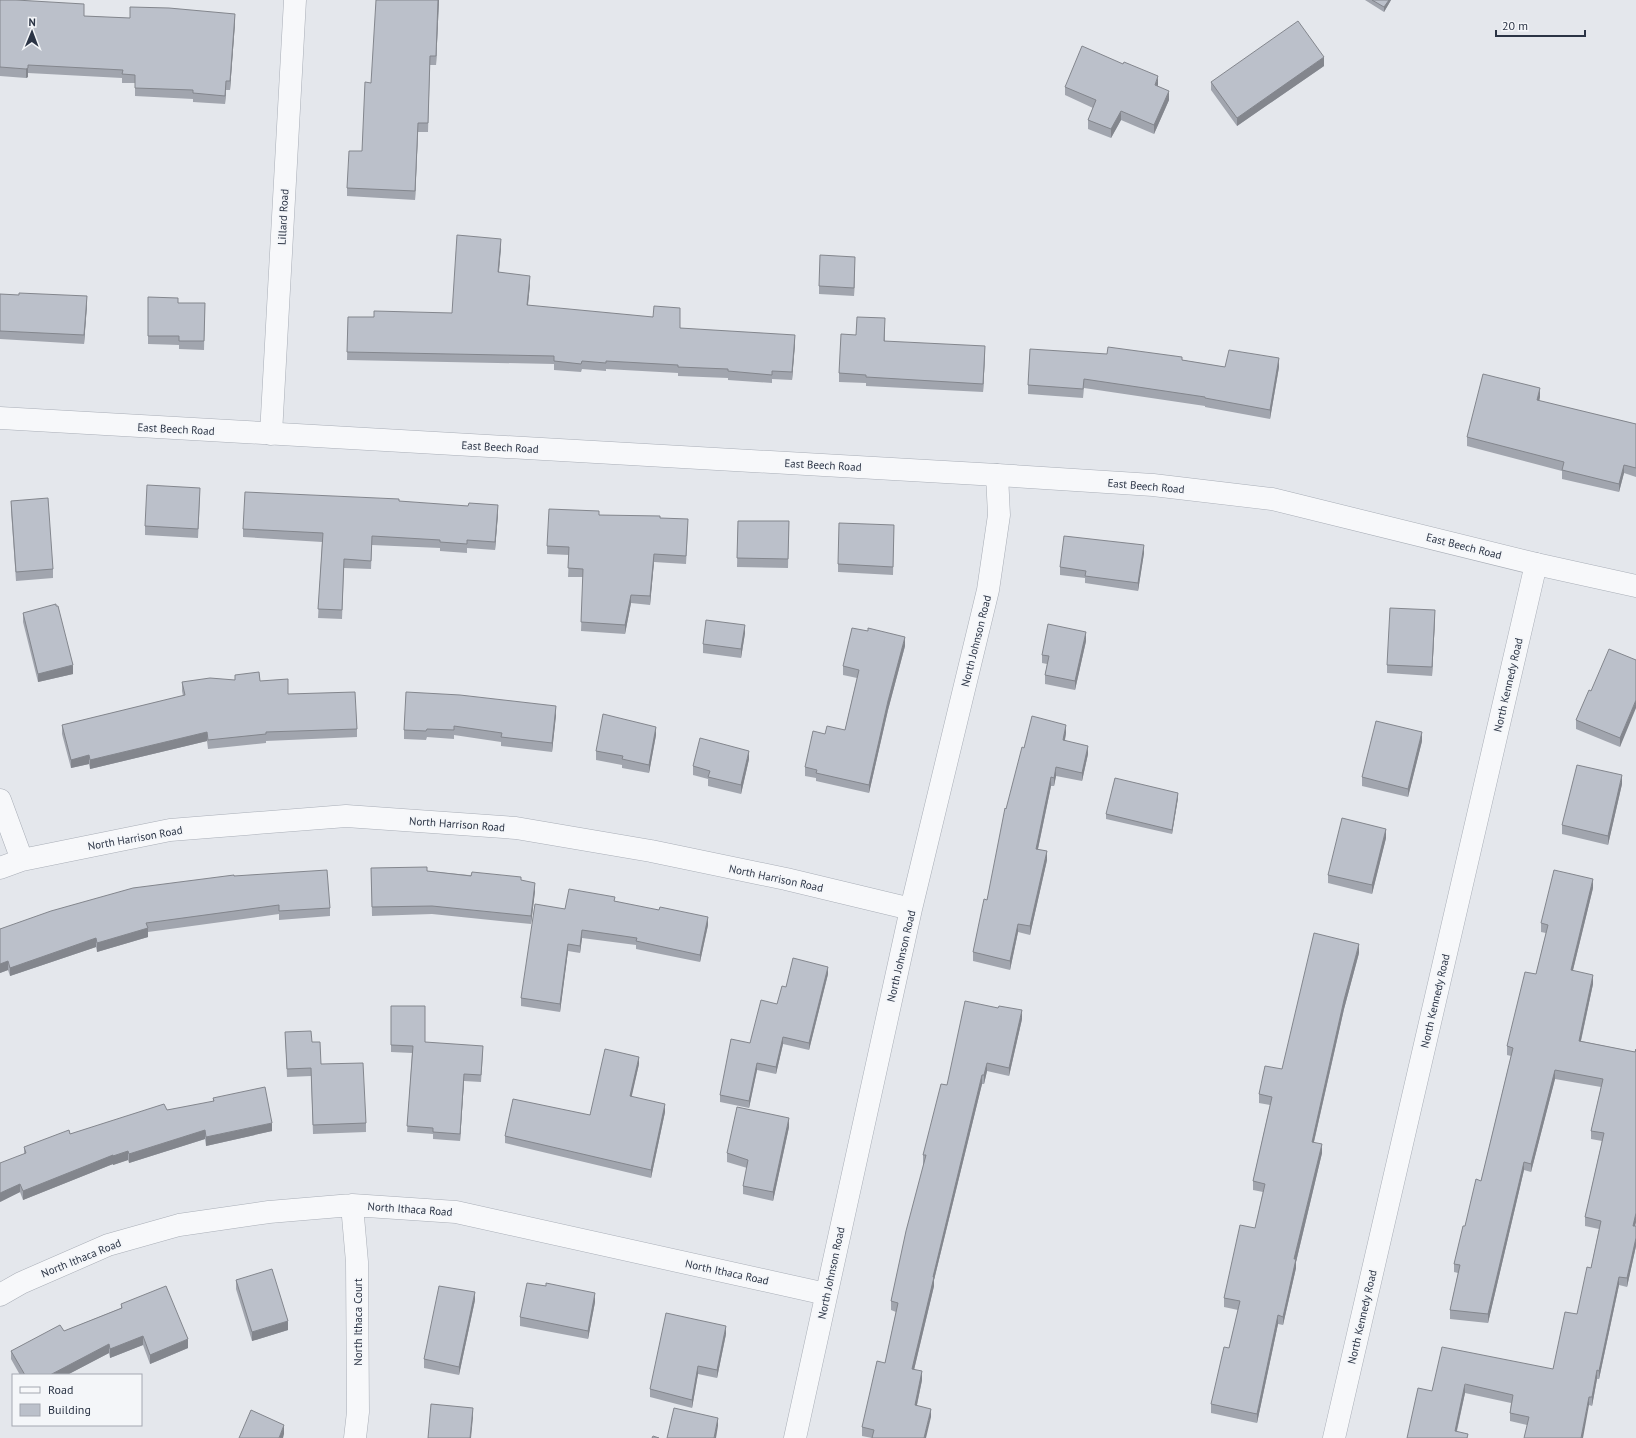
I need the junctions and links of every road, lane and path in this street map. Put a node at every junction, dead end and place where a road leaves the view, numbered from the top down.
1 (295, 0) edge
2 (0, 418) edge
3 (271, 434) junction
4 (997, 474) junction
5 (1536, 564) junction
6 (1636, 586) edge
7 (0, 800) edge
8 (22, 860) junction
9 (0, 868) edge
10 (911, 909) junction
11 (352, 1205) junction
12 (826, 1294) junction
13 (0, 1295) edge
14 (355, 1438) edge
15 (795, 1438) edge
16 (1334, 1438) edge

1 - 3 street, Lillard Road
2 - 3 street, East Beech Road
3 - 4 street, East Beech Road
4 - 5 street, East Beech Road
4 - 10 street, North Johnson Road
5 - 6 street, East Beech Road
5 - 16 street, North Kennedy Road
7 - 8 street
8 - 9 street, North Harrison Road
8 - 10 street, North Harrison Road
10 - 12 street, North Johnson Road
11 - 12 street, North Ithaca Road
11 - 13 street, North Ithaca Road
11 - 14 street, North Ithaca Court
12 - 15 street, North Johnson Road

